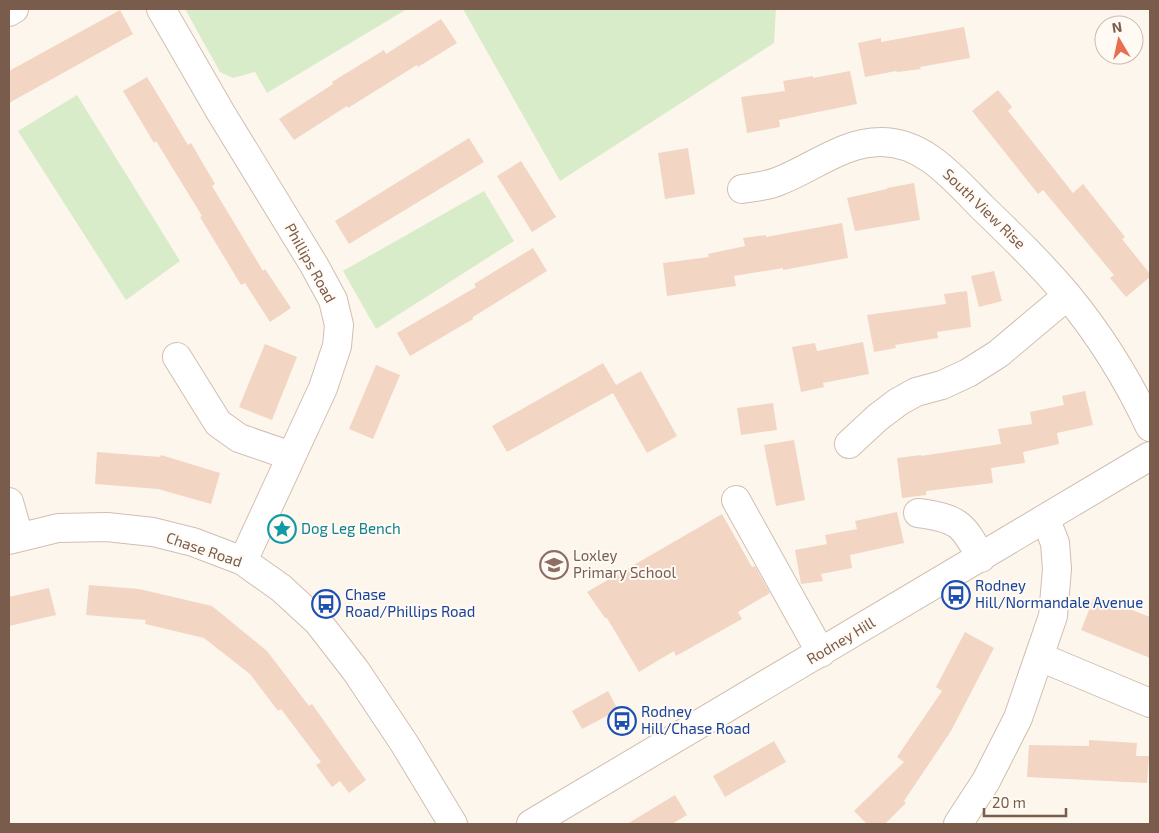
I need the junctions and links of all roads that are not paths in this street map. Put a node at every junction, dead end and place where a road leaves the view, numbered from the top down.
1 (14, 9) edge
2 (161, 9) edge
3 (9, 12) edge
4 (742, 189) dead end
5 (1067, 296) junction
6 (177, 357) dead end
7 (1150, 427) edge
8 (849, 444) dead end
9 (291, 456) junction
10 (1150, 456) edge
11 (736, 500) dead end
12 (9, 502) edge
13 (918, 513) dead end
14 (1046, 520) junction
15 (14, 539) edge
16 (981, 558) junction
17 (243, 561) junction
18 (821, 653) junction
19 (1040, 657) junction
20 (1150, 703) edge
21 (453, 824) edge
22 (531, 824) edge
23 (958, 824) edge

1 - 3 street
2 - 9 street, Phillips Road
4 - 5 street, South View Rise
5 - 7 street, South View Rise
5 - 8 street
6 - 9 street
9 - 17 street, Phillips Road
10 - 14 street, Rodney Hill
11 - 18 street
12 - 15 street
13 - 16 street
14 - 16 street, Rodney Hill
14 - 19 street
15 - 17 street, Chase Road
16 - 18 street, Rodney Hill
17 - 21 street, Chase Road
18 - 22 street, Rodney Hill
19 - 20 street
19 - 23 street

